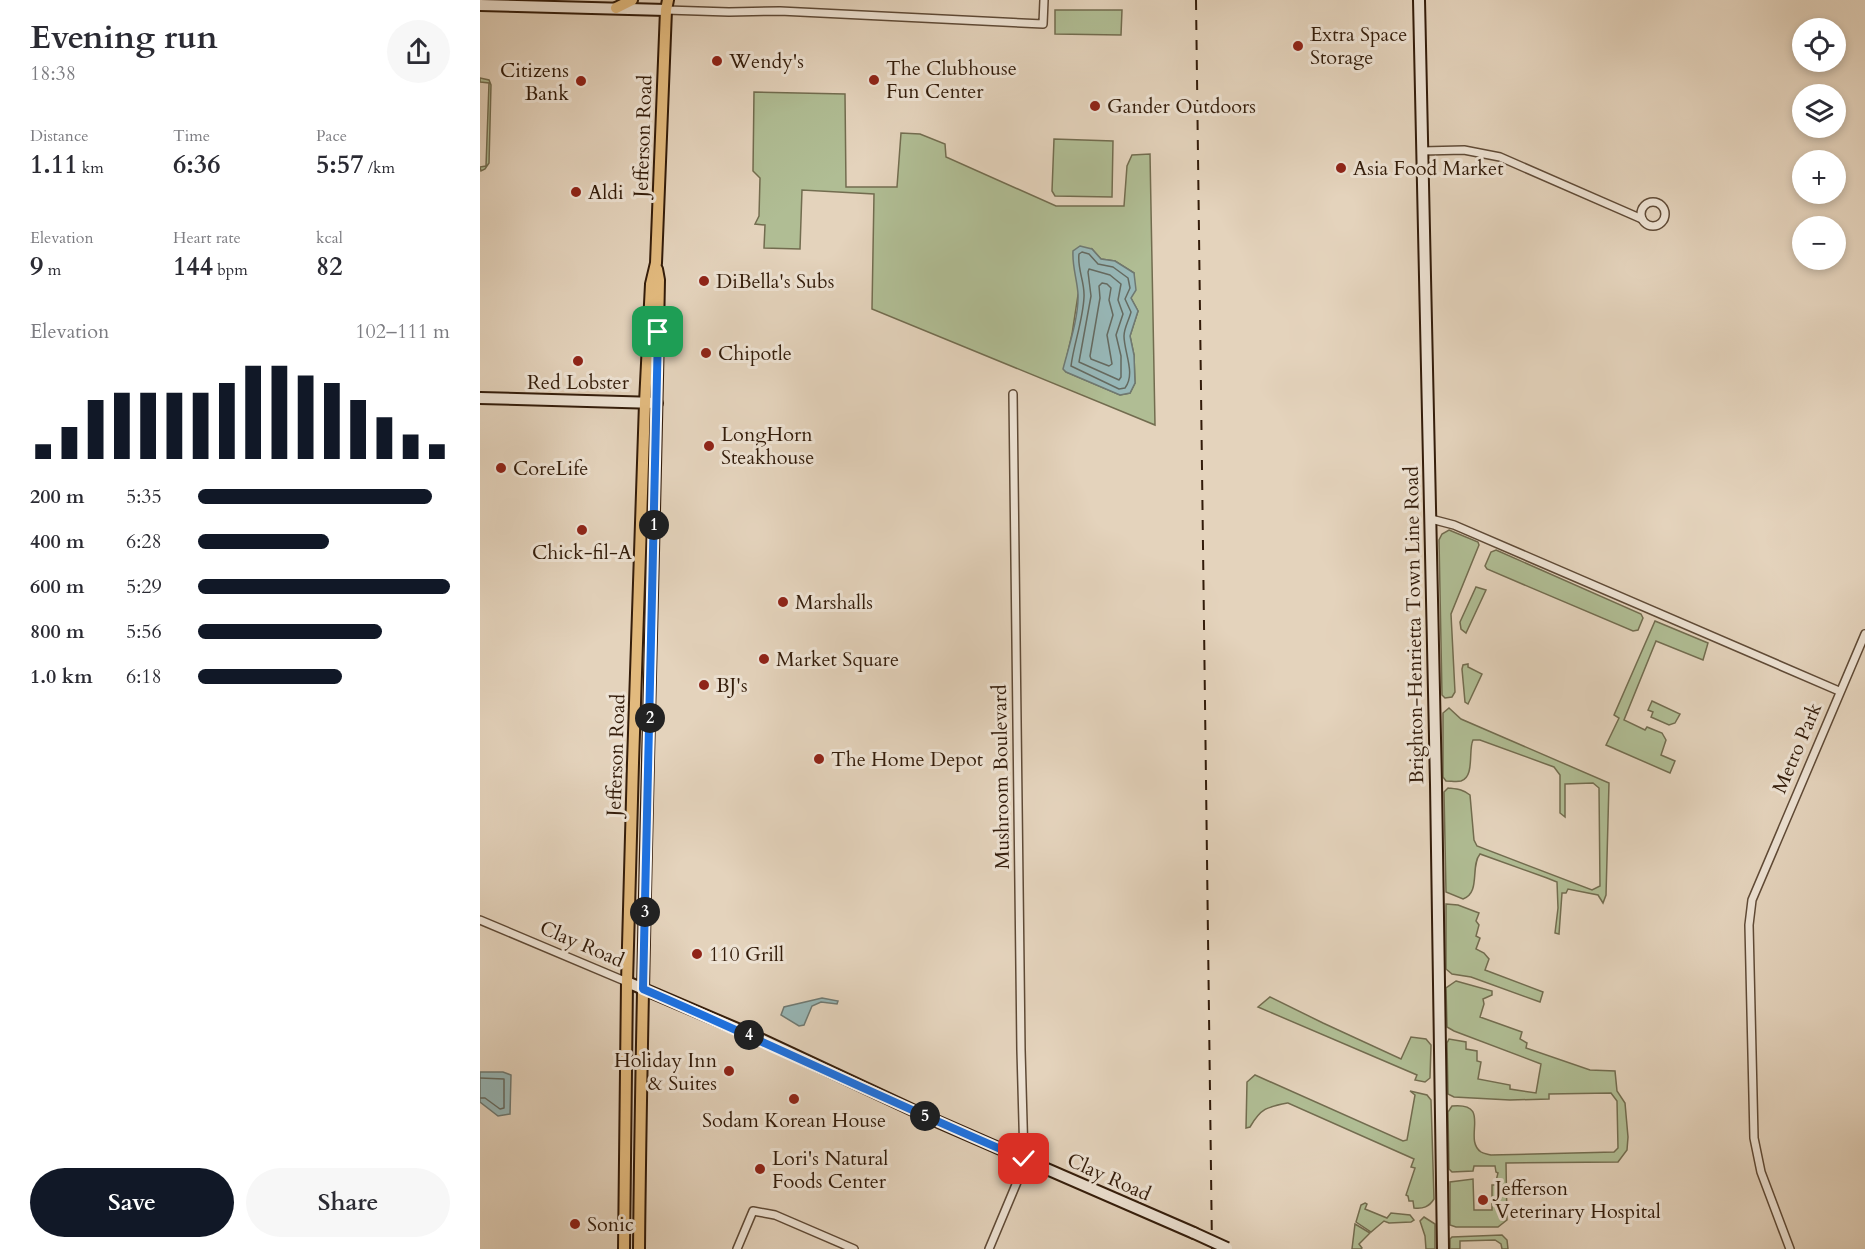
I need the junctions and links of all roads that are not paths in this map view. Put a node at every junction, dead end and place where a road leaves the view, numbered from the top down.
1 (632, 0) edge
2 (1044, 0) edge
3 (1419, 0) edge
4 (487, 3) edge
5 (666, 3) edge
6 (616, 8) junction
7 (1422, 151) junction
8 (1642, 219) dead end
9 (656, 263) junction
10 (1013, 394) dead end
11 (480, 398) edge
12 (645, 403) junction
13 (657, 403) junction
14 (1431, 519) junction
15 (1865, 634) edge
16 (1839, 691) junction
17 (480, 920) edge
18 (627, 982) junction
19 (643, 989) junction
20 (1024, 1159) junction
21 (1229, 1248) edge
22 (624, 1249) edge
23 (639, 1249) edge
24 (737, 1249) edge
25 (854, 1249) edge
26 (989, 1249) edge
27 (1443, 1249) edge
28 (1790, 1249) edge

1 - 6 main road
2 - 5 street
3 - 7 street, Brighton-Henrietta Town Line Road
4 - 6 street
5 - 6 street
5 - 9 main road, Jefferson Road
7 - 8 street
7 - 14 street, Brighton-Henrietta Town Line Road
9 - 12 main road, Jefferson Road
9 - 13 main road, Jefferson Road
10 - 20 street, Mushroom Boulevard
11 - 12 street
12 - 13 street
12 - 18 main road, Jefferson Road
13 - 19 main road, Jefferson Road
14 - 16 street, Metro Park
14 - 27 street, Brighton-Henrietta Town Line Road
15 - 16 street
16 - 28 street, Metro Park
17 - 18 street, Clay Road
18 - 19 street, Clay Road
18 - 22 main road, Jefferson Road
19 - 20 street, Clay Road
19 - 23 main road, Jefferson Road
20 - 21 street, Clay Road, bridge
20 - 26 street, Mushroom Boulevard
24 - 25 street

